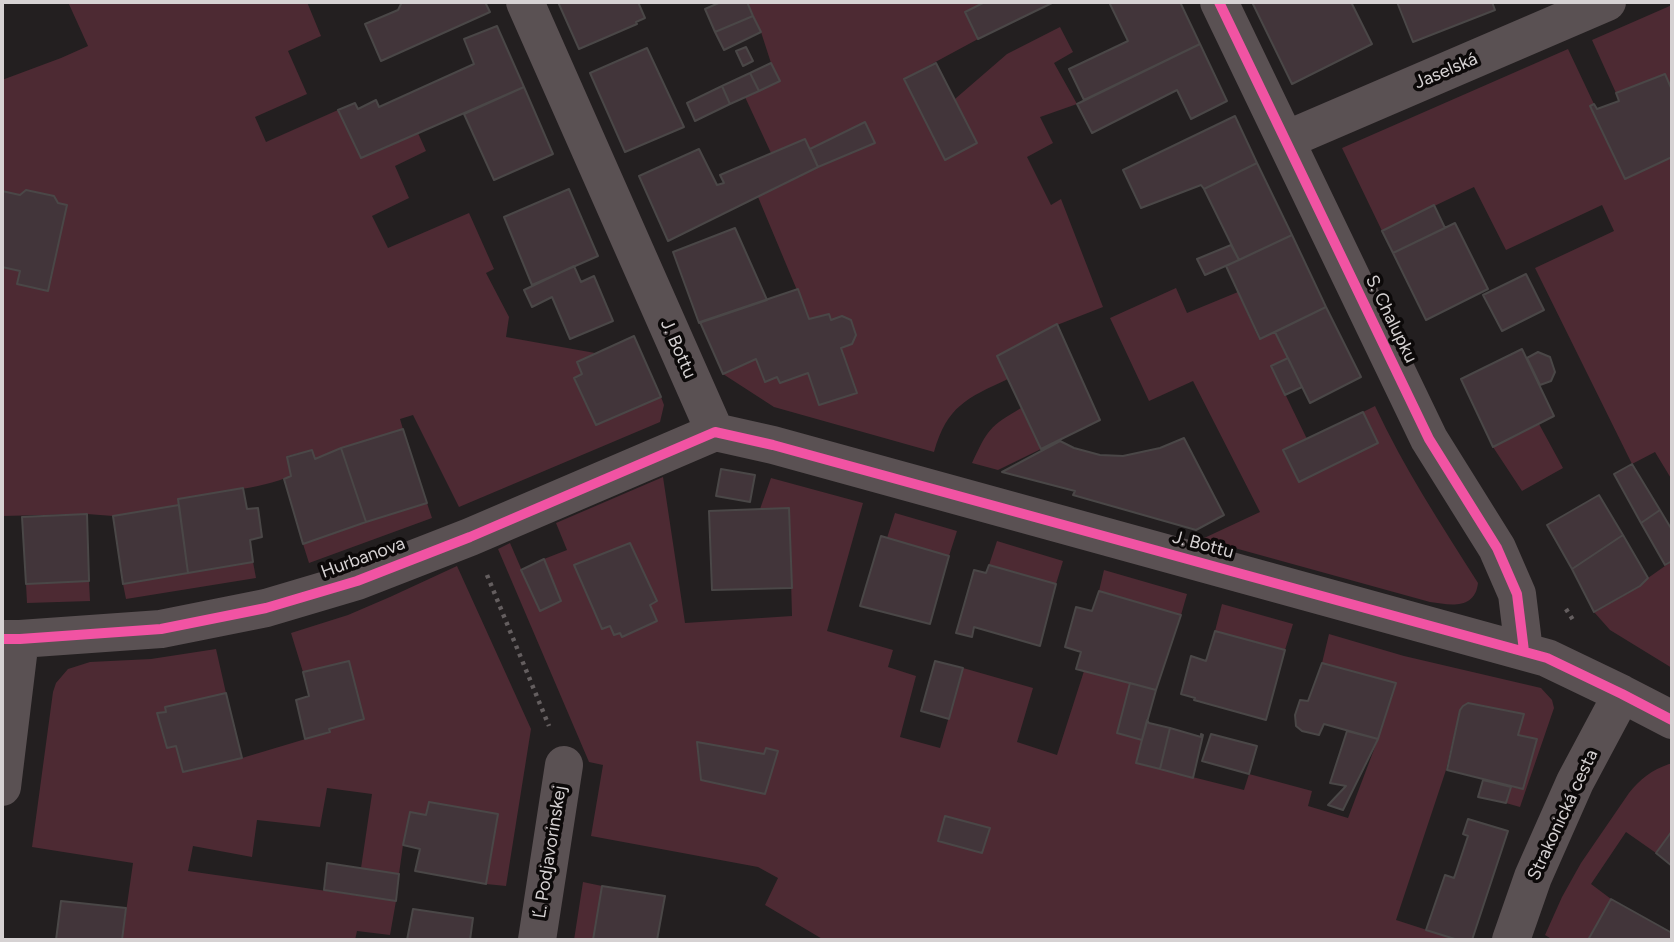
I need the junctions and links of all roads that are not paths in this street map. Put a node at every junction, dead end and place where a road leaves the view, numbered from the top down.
1 (525, 2) edge
2 (1219, 2) edge
3 (1607, 2) edge
4 (1286, 140) junction
5 (715, 432) junction
6 (11, 639) edge
7 (1524, 651) junction
8 (1622, 694) junction
9 (1672, 720) edge
10 (564, 765) road end
11 (2, 787) edge
12 (537, 940) edge
13 (1511, 940) edge

1 - 5 street, J. Bottu
2 - 4 street, S. Chalupku
3 - 4 street, Jaselská
4 - 7 street, S. Chalupku
5 - 6 street, Hurbanova
5 - 7 street, J. Bottu
6 - 11 street
7 - 8 street, J. Bottu
8 - 9 street, J. Bottu
8 - 13 street, Strakonická cesta
10 - 12 street, Ľ. Podjavorinskej

